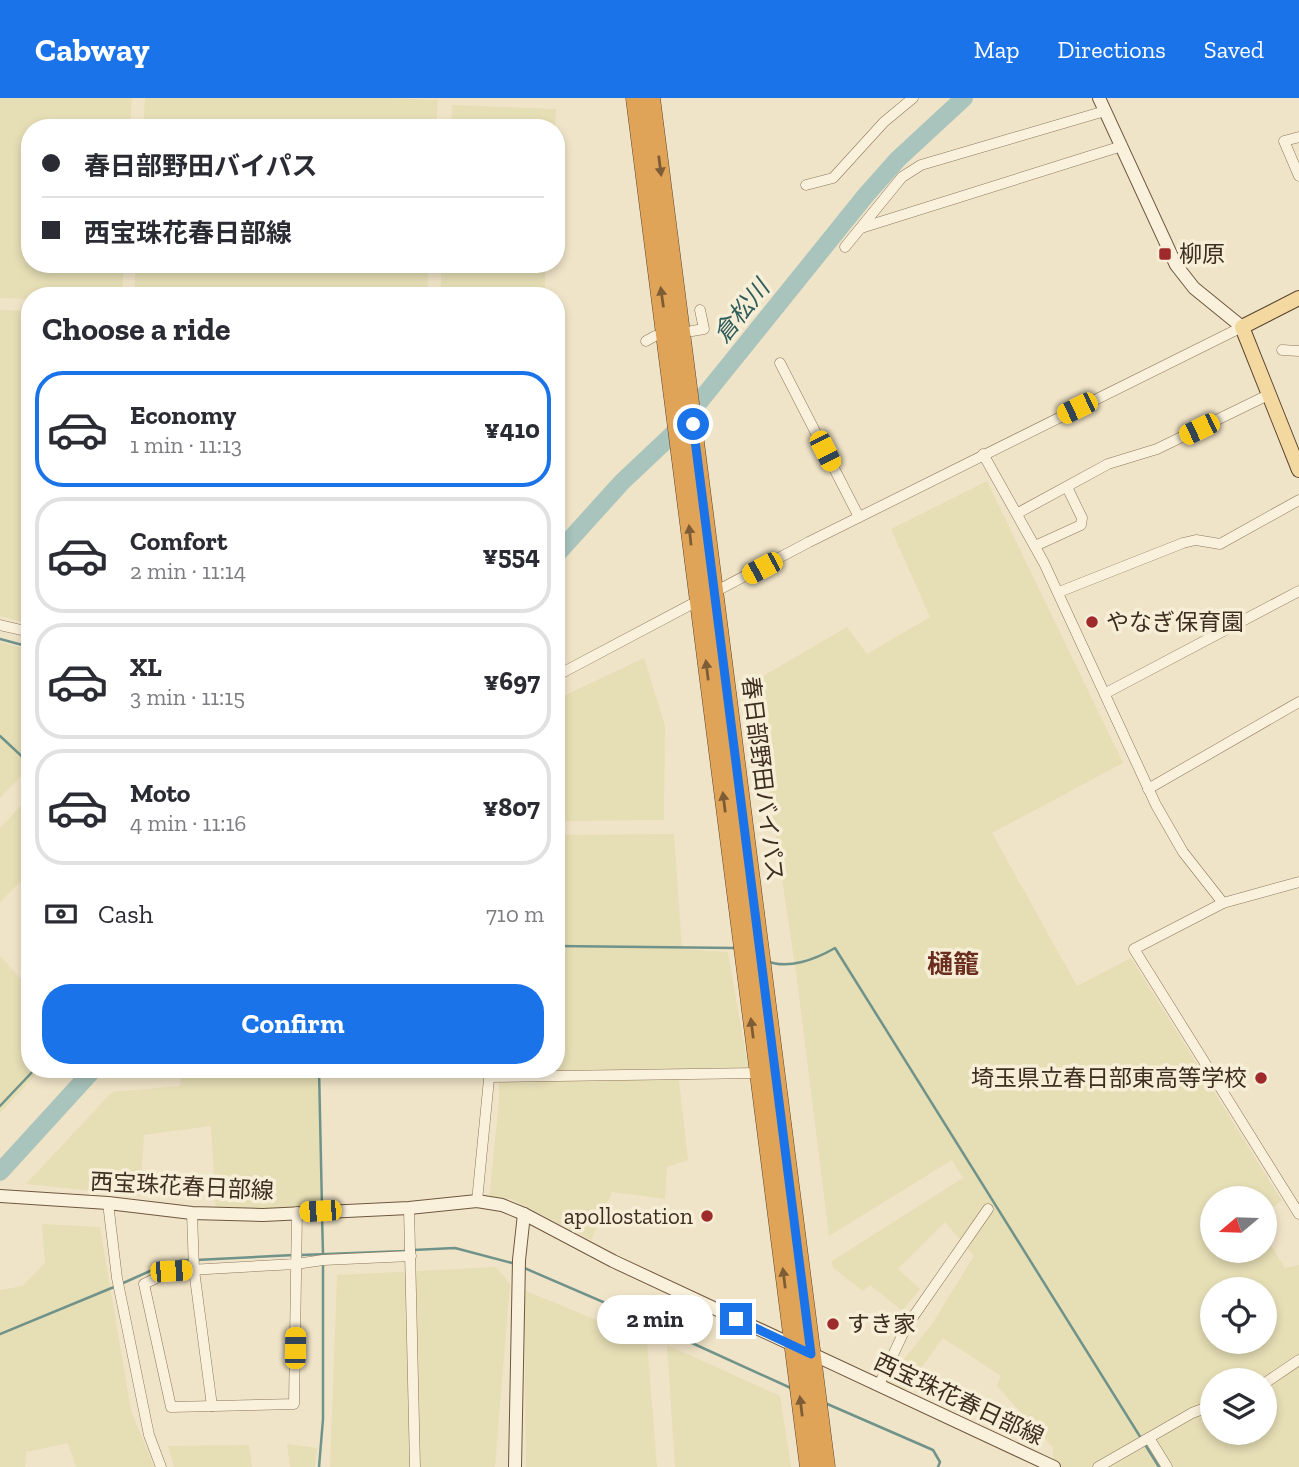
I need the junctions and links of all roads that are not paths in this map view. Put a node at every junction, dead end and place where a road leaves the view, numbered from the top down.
1 (635, 98) edge
2 (651, 98) edge
3 (914, 98) edge
4 (1099, 98) edge
5 (1105, 111) junction
6 (1299, 137) edge
7 (1122, 146) junction
8 (1299, 176) edge
9 (806, 185) dead end
10 (861, 228) junction
11 (845, 247) dead end
12 (1299, 298) edge
13 (700, 310) dead end
14 (1242, 327) junction
15 (692, 331) dead end
16 (1282, 350) dead end
17 (1299, 351) edge
18 (780, 363) dead end
19 (680, 383) junction
20 (1268, 395) junction
21 (983, 454) junction
22 (1299, 470) edge
23 (1067, 487) junction
24 (1299, 500) edge
25 (1018, 513) junction
26 (859, 517) junction
27 (1035, 546) junction
28 (1299, 591) edge
29 (1059, 592) junction
30 (706, 598) junction
31 (0, 625) edge
32 (21, 630) edge
33 (565, 671) edge
34 (1106, 693) junction
35 (1299, 702) edge
36 (1148, 789) junction
37 (1299, 882) edge
38 (1223, 903) junction
39 (565, 1073) edge
40 (758, 1073) junction
41 (489, 1078) edge
42 (1, 1196) edge
43 (477, 1201) junction
44 (108, 1203) junction
45 (409, 1208) junction
46 (988, 1209) dead end
47 (297, 1212) junction
48 (192, 1213) junction
49 (524, 1214) junction
50 (1299, 1214) edge
51 (411, 1256) junction
52 (296, 1265) junction
53 (194, 1270) junction
54 (793, 1345) junction
55 (811, 1354) junction
56 (1299, 1360) edge
57 (1277, 1375) edge
58 (879, 1385) junction
59 (212, 1406) junction
60 (1200, 1410) edge
61 (1149, 1438) junction
62 (161, 1467) edge
63 (415, 1467) edge
64 (515, 1467) edge
65 (809, 1467) edge
66 (826, 1467) edge
67 (1054, 1467) edge
68 (1098, 1467) edge
69 (1167, 1467) edge

19 -> 1 highway, 春日部野田バイパス
2 -> 19 highway, 春日部野田バイパス
3 - 9 street
4 - 5 main road
5 - 7 main road
5 - 10 street
6 - 8 street
7 - 10 street
7 - 14 main road
10 - 11 street
12 - 14 main road
13 - 15 street
14 - 20 main road
14 - 21 street
16 - 17 street
18 - 26 street
30 -> 19 highway, 春日部野田バイパス
19 - 30 highway, 春日部野田バイパス
20 - 22 main road
20 - 23 street
21 - 25 street
21 - 26 street
23 - 25 street
23 - 27 street
24 - 29 street
25 - 27 street
26 - 30 street
27 - 29 street
28 - 34 street
29 - 34 street
30 - 33 street
40 -> 30 highway, 春日部野田バイパス
30 - 55 highway, 春日部野田バイパス
31 - 32 street
34 - 36 street
35 - 36 street
36 - 38 street
37 - 38 street
38 - 50 street
39 - 40 street
54 -> 40 highway, 春日部野田バイパス
41 - 43 street
42 - 44 main road, 西宝珠花春日部線
43 - 45 main road, 西宝珠花春日部線
43 - 49 main road, 西宝珠花春日部線
44 - 48 main road, 西宝珠花春日部線
44 - 62 street
45 - 47 main road, 西宝珠花春日部線
45 - 51 street
46 - 58 street
47 - 48 main road, 西宝珠花春日部線
47 - 52 street
48 - 53 street
49 - 54 main road, 西宝珠花春日部線
49 - 64 main road
51 - 52 street
51 - 63 street
52 - 53 street
52 - 59 street
53 - 59 street
53 - 59 street
54 - 55 main road, 西宝珠花春日部線
65 -> 54 highway, 春日部野田バイパス
55 - 58 main road, 西宝珠花春日部線
55 - 66 highway, 春日部野田バイパス
56 - 57 street
58 - 67 main road, 西宝珠花春日部線
60 - 61 street
61 - 68 street
61 - 69 street

